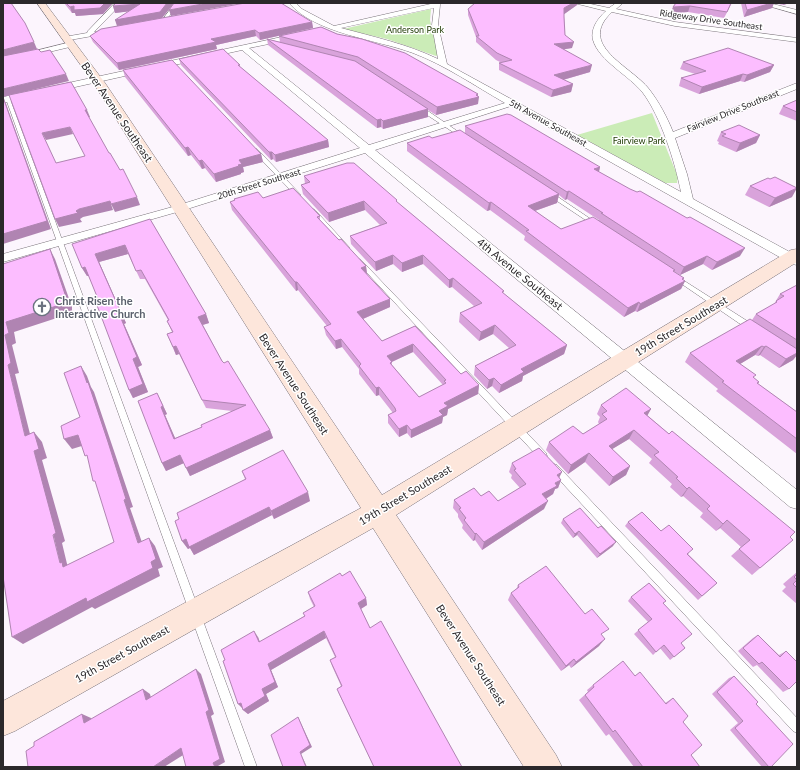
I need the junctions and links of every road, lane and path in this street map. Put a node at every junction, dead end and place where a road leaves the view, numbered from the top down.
1 (41, 3) edge
2 (119, 3) edge
3 (177, 3) edge
4 (292, 3) edge
5 (577, 3) edge
6 (620, 3) edge
7 (761, 3) edge
8 (438, 4) edge
9 (609, 11) junction
10 (797, 12) edge
11 (174, 19) edge
12 (162, 21) joint
13 (122, 29) edge
14 (328, 29) junction
15 (309, 33) edge
16 (92, 34) junction
17 (797, 40) edge
18 (69, 42) junction
19 (267, 42) junction
20 (283, 46) edge
21 (243, 48) junction
22 (3, 62) edge
23 (174, 62) junction
24 (443, 64) junction
25 (183, 72) edge
26 (96, 79) junction
27 (797, 86) edge
28 (6, 100) edge
29 (412, 103) edge
30 (513, 103) junction
31 (446, 125) junction
32 (669, 137) junction
33 (467, 139) edge
34 (247, 141) edge
35 (369, 149) junction
36 (281, 177) junction
37 (547, 192) edge
38 (688, 200) junction
39 (180, 208) junction
40 (600, 227) edge
41 (61, 242) junction
42 (3, 258) edge
43 (795, 258) edge
44 (672, 275) edge
45 (717, 305) junction
46 (760, 333) edge
47 (626, 360) junction
48 (516, 428) junction
49 (797, 501) edge
50 (378, 512) junction
51 (196, 614) junction
52 (3, 719) edge
53 (797, 726) edge
54 (251, 767) edge
55 (544, 767) edge

1 - 18 street, Bever Avenue Southeast
2 - 16 street
3 - 12 lane
4 - 14 street, 5th Avenue Southeast
5 - 9 street, Ridgeway Drive Southeast
6 - 9 street
7 - 10 street
8 - 14 street
8 - 24 street
9 - 17 street, Ridgeway Drive Southeast
9 - 32 street
11 - 12 street
13 - 16 street
14 - 24 street, 5th Avenue Southeast
15 - 19 street
16 - 18 street
18 - 22 street
18 - 26 street, Bever Avenue Southeast
19 - 20 lane
19 - 21 street
21 - 23 street
21 - 35 street, 4th Avenue Southeast
23 - 25 lane
23 - 26 street
24 - 30 street, 5th Avenue Southeast
26 - 28 street
26 - 39 street, Bever Avenue Southeast
27 - 32 street, Fairview Drive Southeast
28 - 41 lane
29 - 31 lane
30 - 31 street, 20th Street Southeast
30 - 38 street, 5th Avenue Southeast
31 - 33 lane
31 - 35 street, 20th Street Southeast
32 - 38 street
34 - 36 lane
35 - 36 street, 20th Street Southeast
35 - 47 street, 4th Avenue Southeast
36 - 39 street, 20th Street Southeast
36 - 48 lane
37 - 40 lane
38 - 43 street, 5th Avenue Southeast
39 - 41 street, 20th Street Southeast
39 - 50 street, Bever Avenue Southeast
41 - 42 street, 20th Street Southeast
41 - 51 lane
43 - 45 street, 19th Street Southeast
44 - 45 lane
45 - 46 lane
45 - 47 street, 19th Street Southeast
47 - 48 street, 19th Street Southeast
47 - 49 street, 4th Avenue Southeast
48 - 50 street, 19th Street Southeast
48 - 53 lane
50 - 51 street, 19th Street Southeast
50 - 55 street, Bever Avenue Southeast
51 - 52 street, 19th Street Southeast
51 - 54 lane

